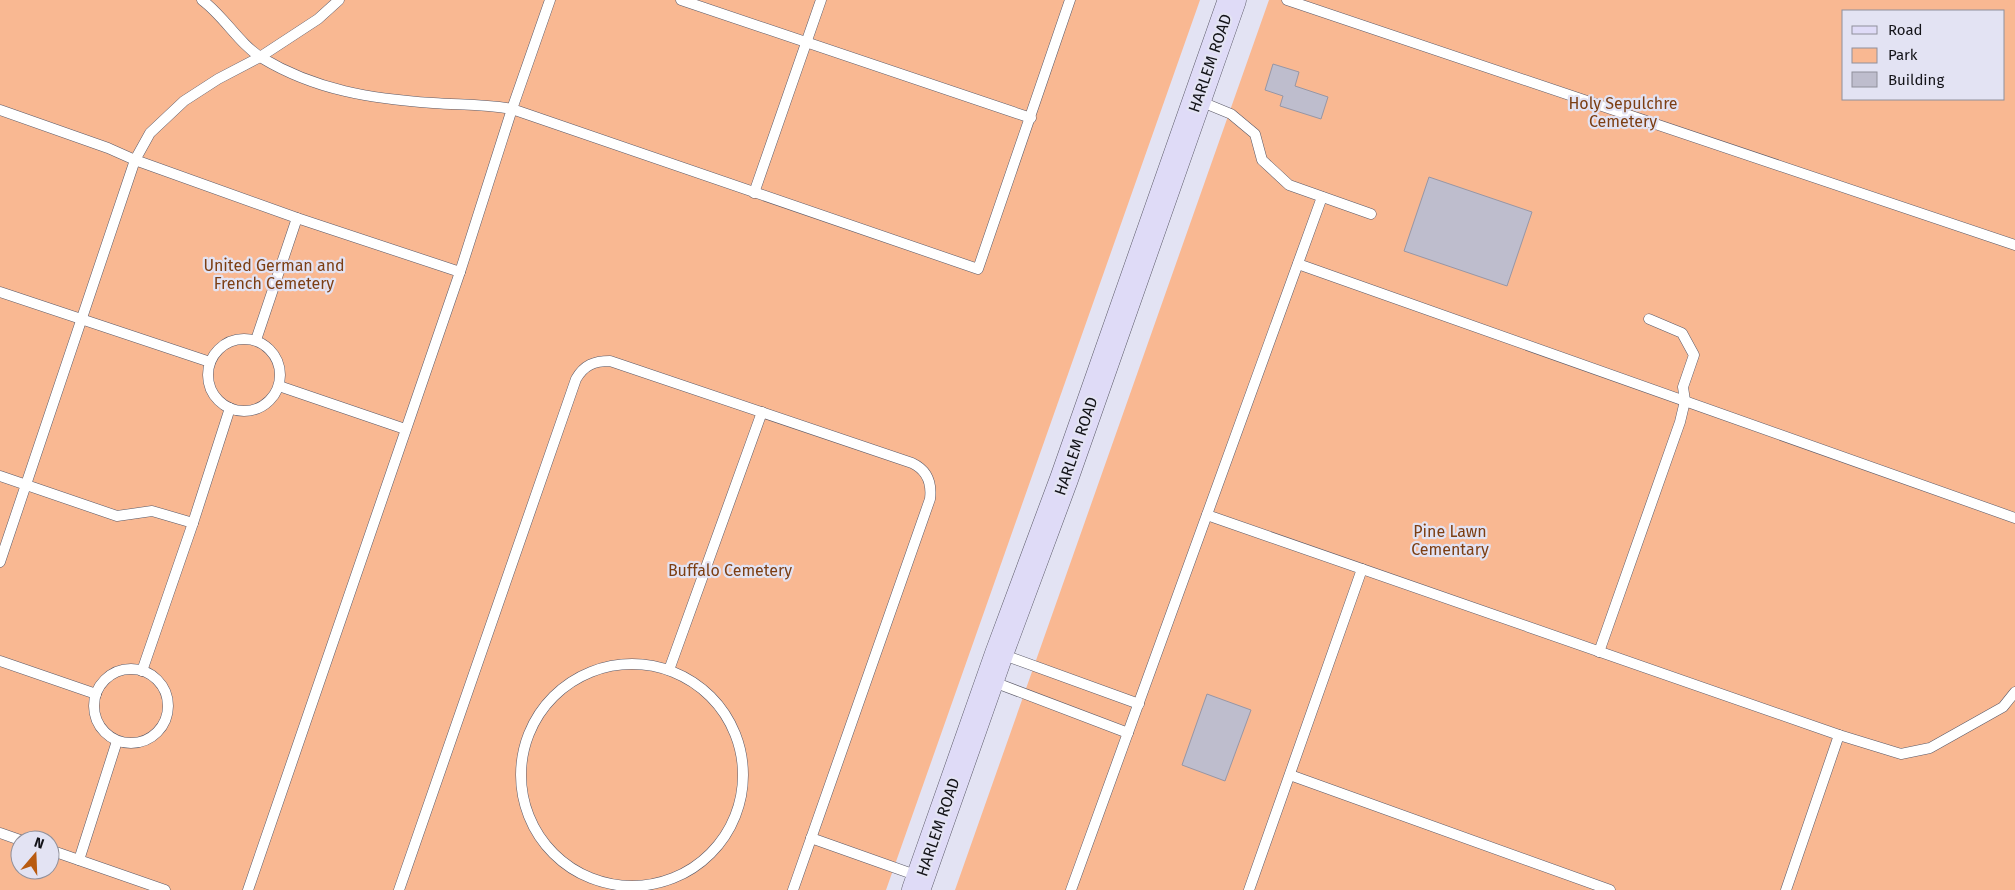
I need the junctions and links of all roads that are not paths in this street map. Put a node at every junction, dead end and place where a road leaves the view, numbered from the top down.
1 (202, 0) edge
2 (339, 0) edge
3 (550, 0) edge
4 (681, 0) edge
5 (821, 0) edge
6 (1070, 0) edge
7 (1232, 0) edge
8 (1287, 0) edge
9 (806, 43) junction
10 (260, 57) junction
11 (1197, 100) junction
12 (512, 109) junction
13 (0, 110) edge
14 (1031, 118) junction
15 (135, 160) junction
16 (754, 193) junction
17 (1322, 197) junction
18 (1371, 214) dead end
19 (297, 218) junction
20 (2015, 244) edge
21 (1298, 264) junction
22 (460, 272) junction
23 (0, 292) edge
24 (81, 318) junction
25 (1649, 319) dead end
26 (256, 340) junction
27 (210, 362) junction
28 (279, 386) junction
29 (1685, 401) junction
30 (230, 408) junction
31 (762, 412) junction
32 (404, 430) junction
33 (0, 476) edge
34 (25, 485) junction
35 (1207, 515) junction
36 (2015, 518) edge
37 (193, 523) junction
38 (0, 562) edge
39 (1362, 569) junction
40 (1599, 652) junction
41 (1000, 654) junction
42 (0, 661) edge
43 (669, 670) junction
44 (142, 671) junction
45 (990, 681) junction
46 (2015, 692) edge
47 (96, 694) junction
48 (1139, 704) junction
49 (1128, 733) junction
50 (1839, 736) junction
51 (117, 740) junction
52 (1290, 775) junction
53 (811, 838) junction
54 (60, 853) edge
55 (79, 860) junction
56 (918, 884) edge
57 (595, 886) edge
58 (165, 890) edge
59 (248, 890) edge
60 (399, 890) edge
61 (793, 890) edge
62 (1071, 890) edge
63 (1249, 890) edge
64 (1610, 890) edge
65 (1786, 890) edge

1 - 10 lane
2 - 10 lane
3 - 12 lane
4 - 9 lane
5 - 9 lane
6 - 14 lane
7 - 11 main road, HARLEM ROAD
8 - 20 lane
9 - 14 lane
9 - 16 lane
10 - 12 lane
10 - 15 lane
11 - 17 lane
11 - 41 main road, HARLEM ROAD
12 - 16 lane
12 - 22 lane
13 - 15 lane
14 - 16 lane
15 - 19 lane
15 - 24 lane
17 - 18 lane
17 - 21 lane
19 - 22 lane
19 - 26 lane
21 - 29 lane
21 - 35 lane
22 - 32 lane
23 - 24 lane
24 - 27 lane
24 - 34 lane
25 - 29 lane
26 - 27 lane
26 - 28 lane
27 - 30 lane
28 - 30 lane
28 - 32 lane
29 - 36 lane
29 - 40 lane
30 - 37 lane
31 - 43 lane
31 - 53 lane
31 - 60 lane
32 - 59 lane
33 - 34 lane
34 - 37 lane
34 - 38 lane
35 - 39 lane
35 - 48 lane
37 - 44 lane
39 - 40 lane
39 - 52 lane
40 - 50 lane
41 - 45 main road, HARLEM ROAD
41 - 48 lane
42 - 47 lane
43 - 57 lane
43 - 57 lane
44 - 47 lane
44 - 51 lane
45 - 49 lane
45 - 56 main road, HARLEM ROAD
46 - 50 lane
47 - 51 lane
48 - 49 lane
49 - 62 lane
50 - 65 lane
51 - 55 lane
52 - 63 lane
52 - 64 lane
53 - 56 lane
53 - 61 lane
54 - 55 lane
55 - 58 lane

